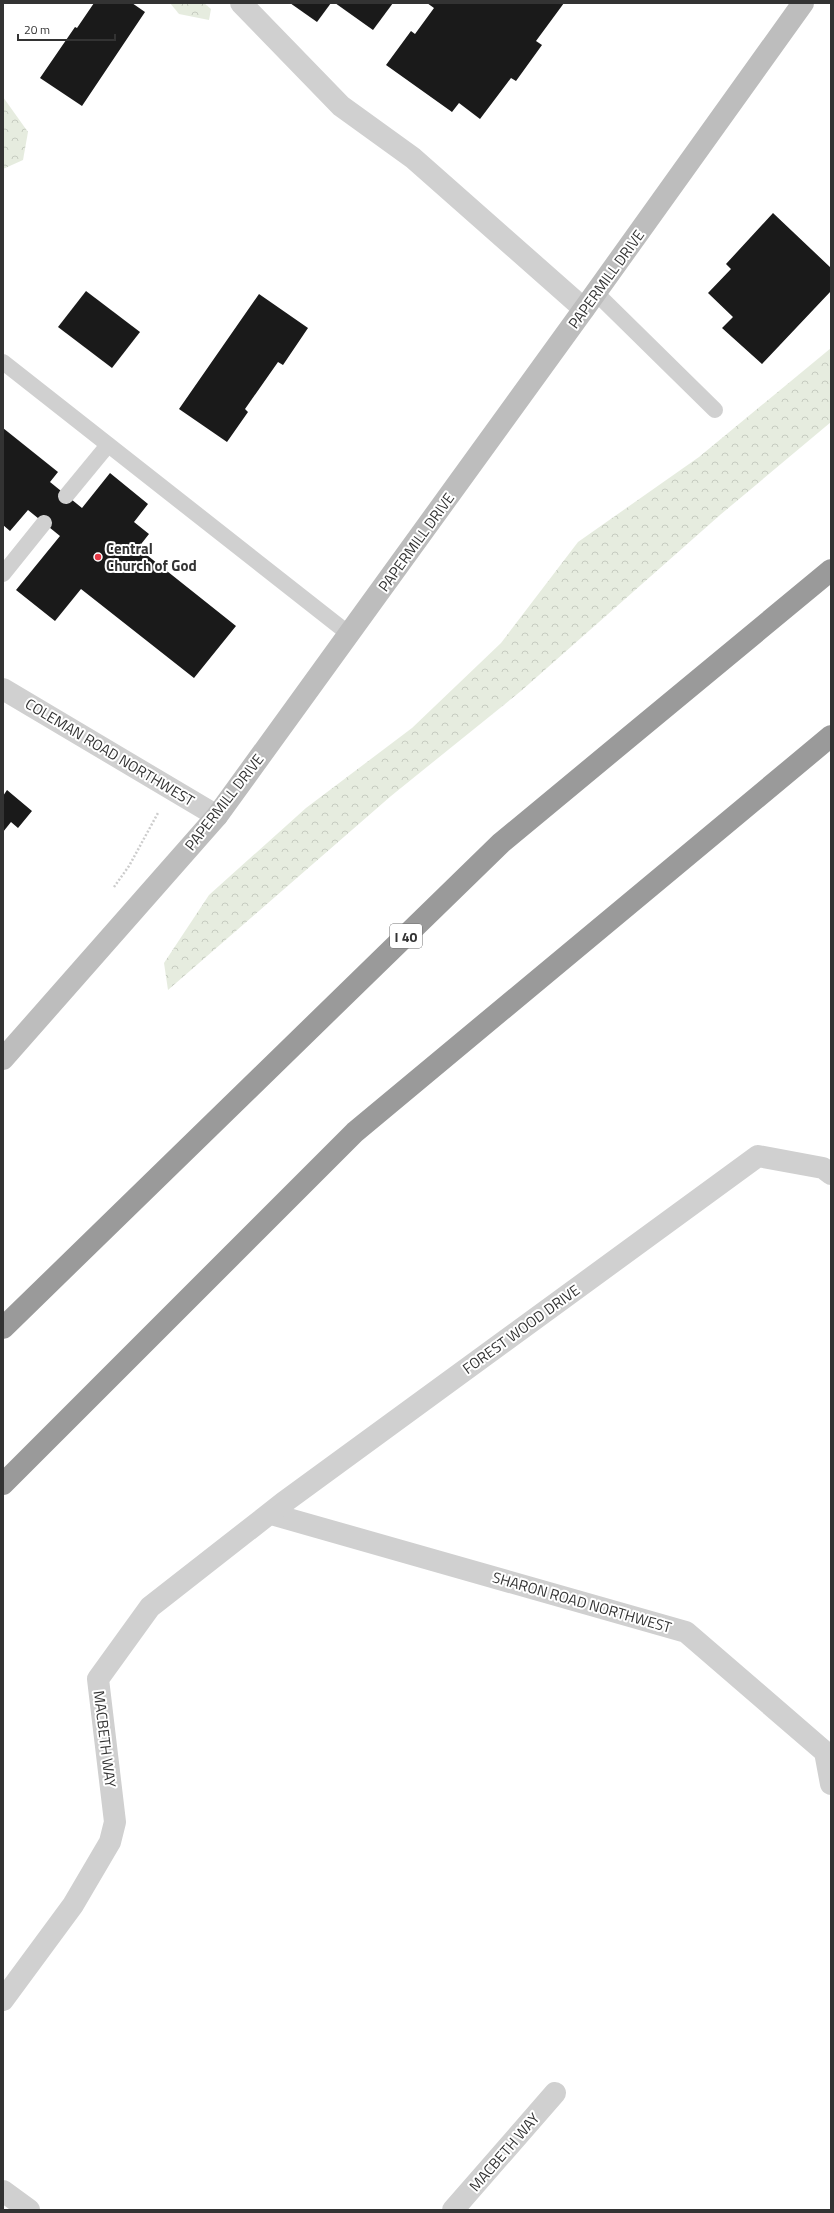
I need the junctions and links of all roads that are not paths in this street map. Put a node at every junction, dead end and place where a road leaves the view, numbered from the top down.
1 (241, 3) edge
2 (802, 3) edge
3 (590, 301) junction
4 (3, 362) edge
5 (715, 410) dead end
6 (108, 444) junction
7 (66, 496) dead end
8 (44, 523) dead end
9 (831, 570) edge
10 (3, 574) edge
11 (349, 634) junction
12 (3, 689) edge
13 (831, 736) edge
14 (217, 816) junction
15 (3, 1059) edge
16 (831, 1174) edge
17 (3, 1328) edge
18 (3, 1484) edge
19 (277, 1508) junction
20 (831, 1784) edge
21 (3, 2000) edge
22 (555, 2093) dead end
23 (3, 2191) edge
24 (29, 2210) edge
25 (453, 2210) edge

1 - 3 street
2 - 3 main road, PAPERMILL DRIVE
3 - 5 lane
3 - 11 main road, PAPERMILL DRIVE
4 - 6 lane
6 - 7 lane
6 - 11 lane
8 - 10 lane
9 - 17 highway, I 40
11 - 14 main road, PAPERMILL DRIVE
12 - 14 street, COLEMAN ROAD NORTHWEST
13 - 18 highway
14 - 15 main road, PAPERMILL DRIVE
16 - 19 street, FOREST WOOD DRIVE
19 - 20 street, SHARON ROAD NORTHWEST
19 - 21 street, MACBETH WAY
22 - 25 street, MACBETH WAY
23 - 24 street

